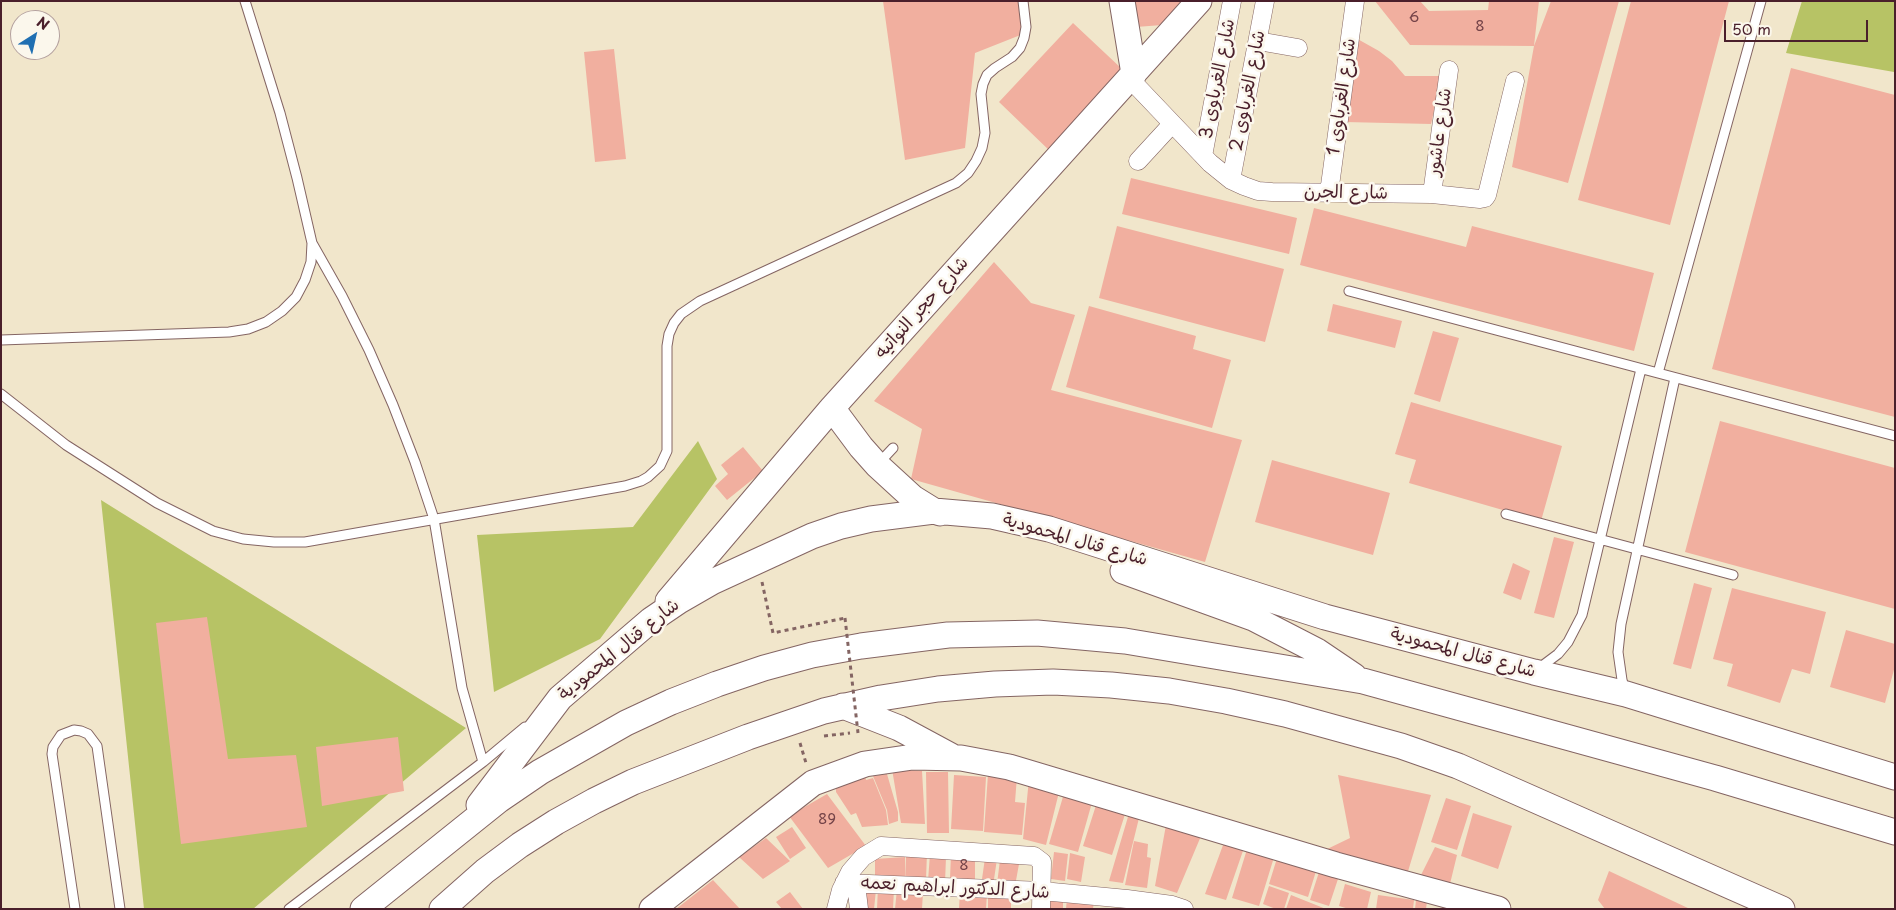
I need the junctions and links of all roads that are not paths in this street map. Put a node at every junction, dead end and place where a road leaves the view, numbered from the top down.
1 (245, 1) edge
2 (1023, 1) edge
3 (1122, 1) edge
4 (1199, 1) edge
5 (1232, 1) edge
6 (1266, 1) edge
7 (1355, 1) edge
8 (1761, 1) edge
9 (1258, 41) junction
10 (1298, 48) dead end
11 (1449, 70) dead end
12 (1132, 77) junction
13 (1515, 82) dead end
14 (1172, 124) junction
15 (1203, 156) junction
16 (1138, 161) dead end
17 (1231, 180) junction
18 (1329, 193) junction
19 (1432, 194) junction
20 (312, 243) junction
21 (1349, 291) dead end
22 (1, 340) edge
23 (1642, 369) junction
24 (1658, 373) junction
25 (1675, 378) junction
26 (1, 394) edge
27 (832, 408) junction
28 (1895, 436) edge
29 (934, 511) junction
30 (1506, 514) dead end
31 (434, 519) junction
32 (1599, 539) junction
33 (1638, 550) junction
34 (1733, 575) dead end
35 (652, 620) junction
36 (1534, 672) junction
37 (1362, 682) junction
38 (1626, 694) junction
39 (560, 698) junction
40 (843, 706) junction
41 (953, 758) junction
42 (483, 762) junction
43 (1895, 777) edge
44 (1868, 824) junction
45 (460, 830) junction
46 (1895, 832) edge
47 (1895, 848) edge
48 (850, 884) junction
49 (1042, 900) edge
50 (75, 909) edge
51 (120, 909) edge
52 (290, 909) edge
53 (363, 909) edge
54 (442, 909) edge
55 (652, 909) edge
56 (836, 909) edge
57 (859, 909) edge
58 (1184, 909) edge
59 (1498, 909) edge
60 (1782, 909) edge

1 - 20 lane
2 - 31 lane
3 - 12 main road
4 - 12 main road, شارع حجر النواتيه
5 - 15 street, شارع الغرباوى 3
6 - 9 street, شارع الغرباوى 2
7 - 18 street, شارع الغرباوى 1
8 - 24 lane
9 - 10 street
9 - 17 street, شارع الغرباوى 2
11 - 19 street, شارع عاشور
12 - 14 street, شارع الجرن
12 - 27 main road, شارع حجر النواتيه
13 - 19 street, شارع الجرن
14 - 15 street, شارع الجرن
14 - 16 street
15 - 17 street, شارع الجرن
17 - 18 street, شارع الجرن
18 - 19 street, شارع الجرن
20 - 22 lane
20 - 31 lane
21 - 23 lane
23 - 24 lane
23 - 32 lane
24 - 25 lane
25 - 28 lane
25 - 33 lane
26 - 31 lane
27 - 29 main road
27 - 35 main road, شارع حجر النواتيه
29 - 35 main road, شارع قنال المحمودية
29 - 36 main road, شارع قنال المحمودية
29 - 37 main road
30 - 32 lane
31 - 42 lane
32 - 33 lane
32 - 36 lane
33 - 34 lane
33 - 38 lane
35 - 39 main road, شارع قنال المحمودية
36 - 38 main road, شارع قنال المحمودية
37 - 44 main road
37 - 45 main road
38 - 43 main road, شارع قنال المحمودية
39 - 42 lane, شارع قنال المحمودية
39 - 45 main road
40 - 41 main road
40 - 54 main road
40 - 60 main road
41 - 55 main road
41 - 59 main road
42 - 52 lane, شارع قنال المحمودية
44 - 46 main road
44 - 47 main road
45 - 53 main road
48 - 49 street, شارع الدكتور ابراهيم نعمه
48 - 49 street
48 - 56 street
48 - 57 street
49 - 58 street, شارع الدكتور ابراهيم نعمه
50 - 51 lane

